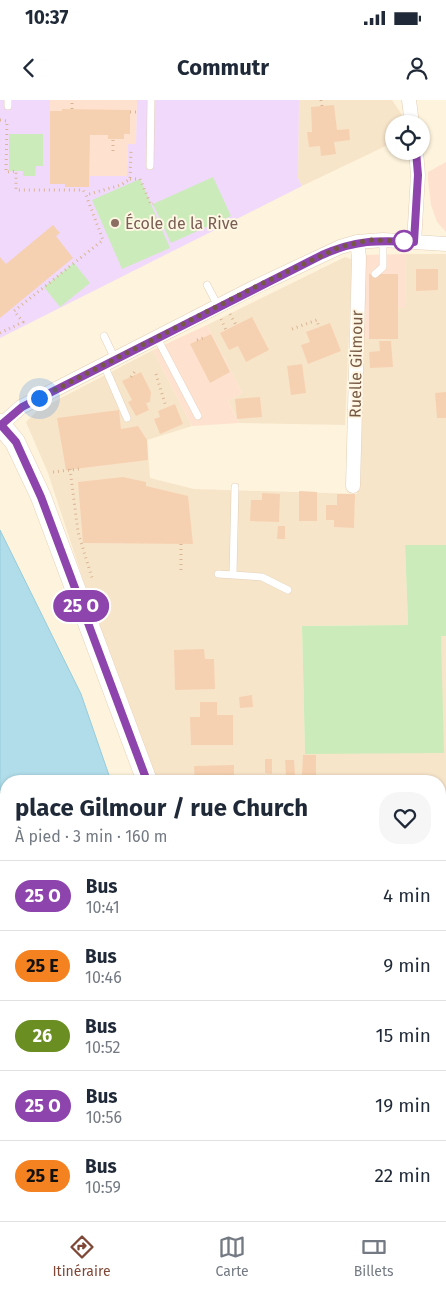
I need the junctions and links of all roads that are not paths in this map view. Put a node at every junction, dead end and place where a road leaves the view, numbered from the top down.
1 (151, 100) edge
2 (409, 100) edge
3 (411, 115) edge
4 (417, 160) edge
5 (150, 166) dead end
6 (383, 240) junction
7 (357, 242) junction
8 (414, 242) junction
9 (446, 244) edge
10 (375, 274) dead end
11 (207, 286) dead end
12 (218, 306) junction
13 (104, 336) dead end
14 (157, 338) junction
15 (110, 362) junction
16 (198, 416) dead end
17 (127, 418) dead end
18 (0, 425) edge
19 (353, 486) dead end
20 (235, 487) dead end
21 (218, 574) dead end
22 (233, 574) junction
23 (288, 590) dead end
24 (145, 775) edge

1 - 5 lane
2 - 3 street
4 - 8 street
6 - 7 street
6 - 8 street
6 - 10 lane
7 - 12 street
7 - 19 street, Ruelle Gilmour
8 - 9 street
11 - 12 lane
12 - 14 street
13 - 15 lane
14 - 15 street
14 - 16 lane
15 - 17 lane
15 - 18 street
18 - 24 street
20 - 22 lane
21 - 22 lane
22 - 23 lane

